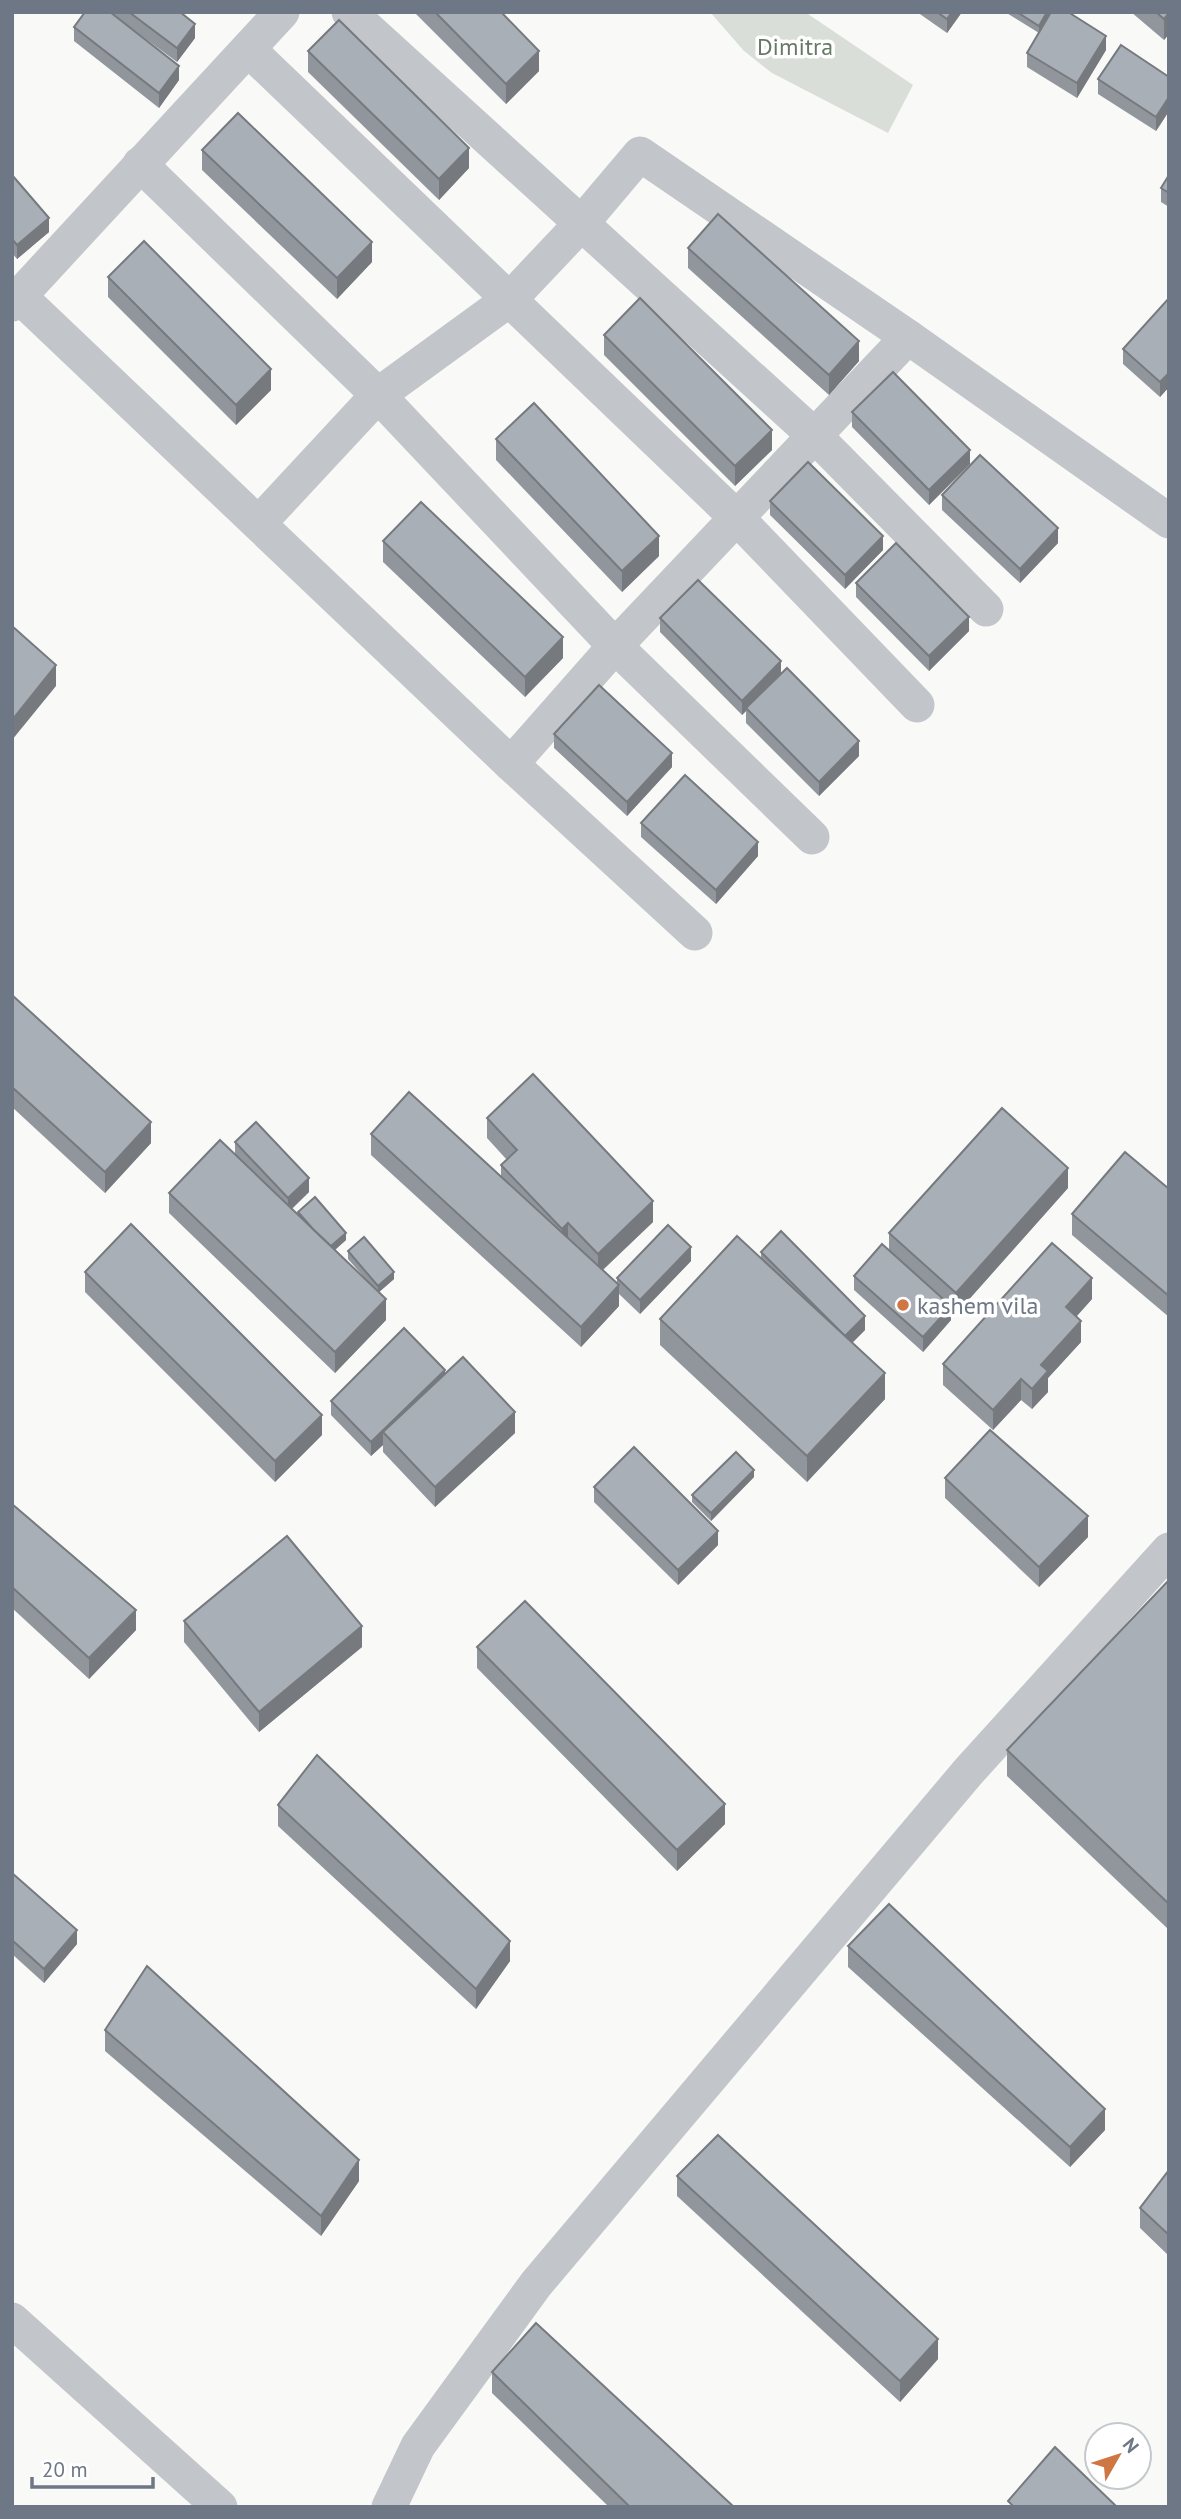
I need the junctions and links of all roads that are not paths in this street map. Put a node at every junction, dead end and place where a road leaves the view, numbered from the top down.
1 (282, 12) edge
2 (349, 12) edge
3 (248, 49) junction
4 (140, 164) junction
5 (580, 225) junction
6 (510, 299) junction
7 (16, 300) edge
8 (908, 337) junction
9 (378, 395) junction
10 (815, 436) junction
11 (737, 518) junction
12 (1169, 521) edge
13 (258, 523) junction
14 (986, 609) dead end
15 (615, 646) junction
16 (917, 705) dead end
17 (511, 764) junction
18 (812, 837) dead end
19 (695, 933) dead end
20 (1169, 1550) edge
21 (12, 2320) edge
22 (220, 2507) edge
23 (389, 2507) edge

1 - 3 street
2 - 5 street
3 - 4 street
3 - 6 street
4 - 7 street
4 - 9 street
5 - 6 street
5 - 8 street
5 - 10 street
6 - 9 street
6 - 11 street
7 - 13 street
8 - 10 street
8 - 12 street
9 - 13 street
9 - 15 street
10 - 11 street
10 - 14 street
11 - 15 street
11 - 16 street
13 - 17 street
15 - 17 street
15 - 18 street
17 - 19 street
20 - 23 street
21 - 22 street

